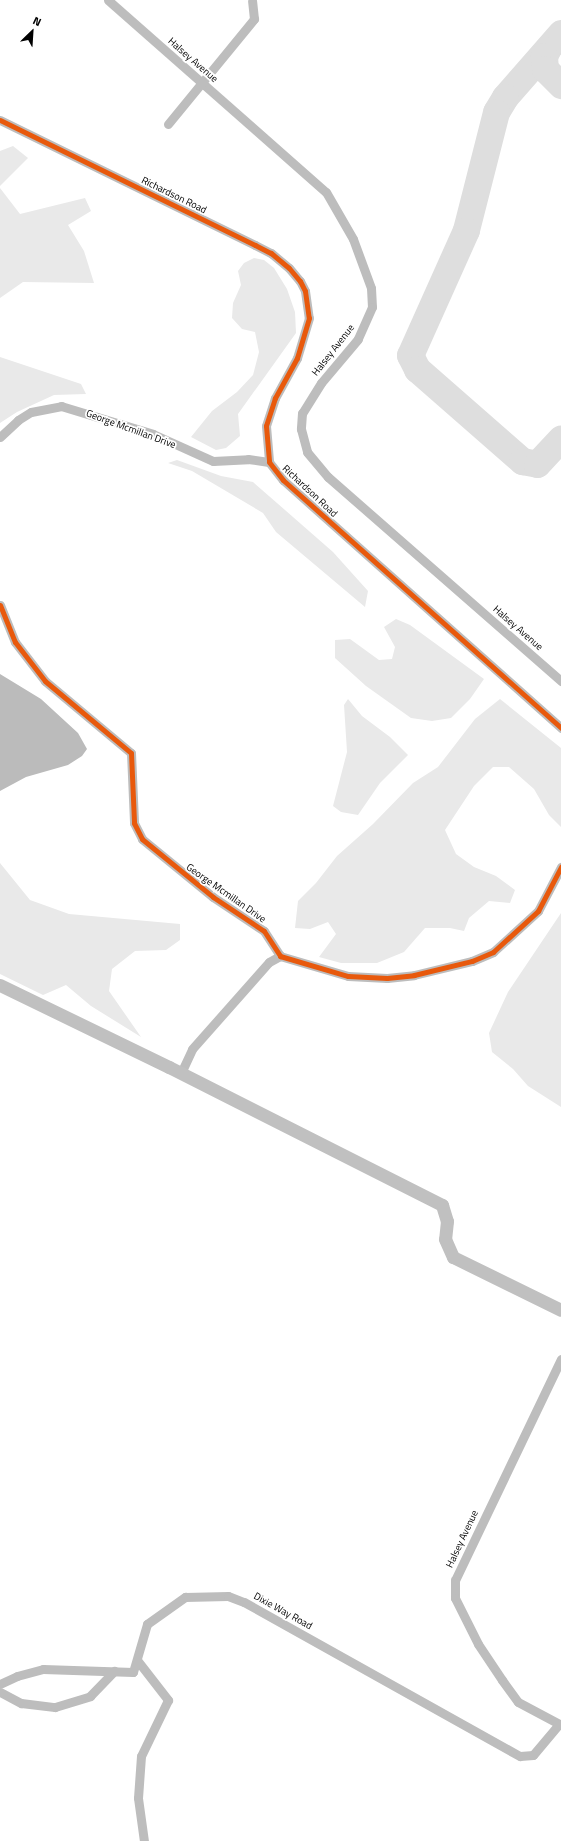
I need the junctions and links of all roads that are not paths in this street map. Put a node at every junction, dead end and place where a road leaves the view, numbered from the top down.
1 (108, 0) edge
2 (252, 1) dead end
3 (202, 83) junction
4 (0, 120) edge
5 (168, 124) dead end
6 (0, 437) edge
7 (269, 462) junction
8 (0, 605) edge
9 (561, 681) edge
10 (561, 728) edge
11 (561, 868) edge
12 (280, 956) junction
13 (0, 985) edge
14 (180, 1073) junction
15 (561, 1310) edge
16 (561, 1359) edge
17 (138, 1660) junction
18 (114, 1671) junction
19 (0, 1684) edge
20 (0, 1692) edge
21 (560, 1724) edge
22 (144, 1841) edge

1 - 3 street, Halsey Avenue
2 - 3 street
3 - 5 street
3 - 9 street, Halsey Avenue
4 - 7 street, Richardson Road
6 - 7 street, George Mcmillan Drive
7 - 10 street, Richardson Road
8 - 12 street, George Mcmillan Drive
11 - 12 street
12 - 14 street
13 - 14 street
14 - 15 street
16 - 21 street, Halsey Avenue
17 - 18 street
17 - 21 street, Dixie Way Road
17 - 22 street
18 - 19 street
18 - 20 street

